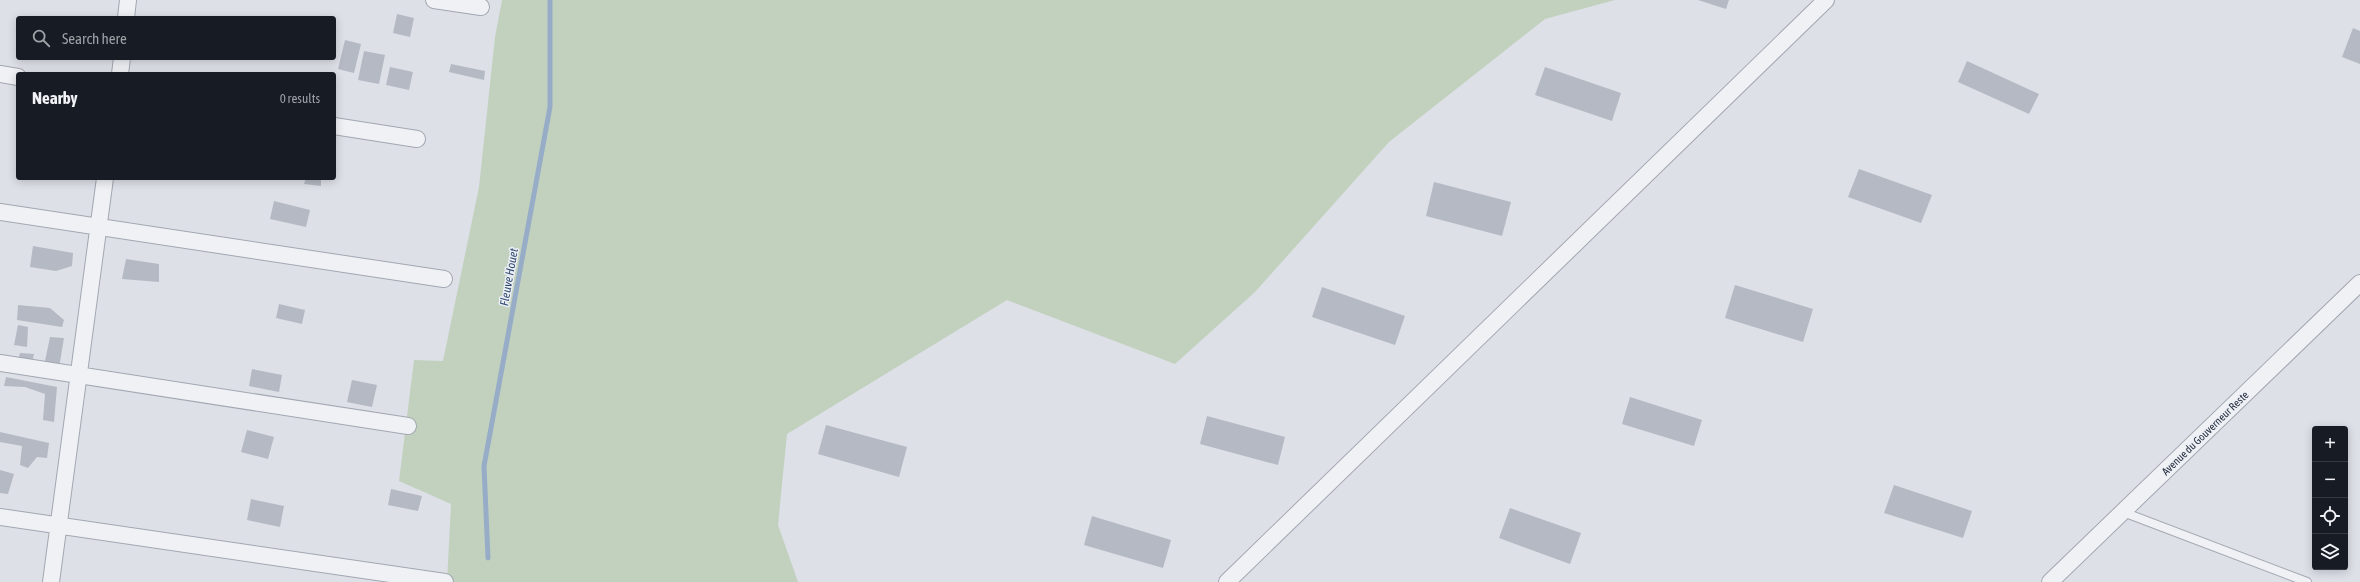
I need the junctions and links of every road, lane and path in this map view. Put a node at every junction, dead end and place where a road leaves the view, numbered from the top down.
1 (128, 0) edge
2 (434, 0) edge
3 (1826, 0) edge
4 (481, 7) dead end
5 (126, 16) edge
6 (122, 60) edge
7 (120, 72) edge
8 (0, 74) edge
9 (16, 77) edge
10 (336, 126) edge
11 (417, 139) dead end
12 (105, 180) edge
13 (0, 212) edge
14 (98, 227) junction
15 (444, 279) dead end
16 (2360, 283) edge
17 (0, 363) edge
18 (79, 376) junction
19 (408, 426) dead end
20 (2123, 512) junction
21 (0, 517) edge
22 (59, 526) junction
23 (52, 582) edge
24 (445, 582) edge
25 (1227, 582) edge
26 (2050, 582) edge
27 (2307, 582) edge

1 - 5 street
2 - 4 street
3 - 25 street
6 - 7 street
8 - 9 street
10 - 11 street
12 - 14 street
13 - 14 street
14 - 15 street
14 - 18 street
16 - 20 street, Avenue du Gouverneur Reste
17 - 18 street
18 - 19 street
18 - 22 street
20 - 26 street, Avenue du Gouverneur Reste
20 - 27 lane
21 - 22 street
22 - 23 street
22 - 24 street

